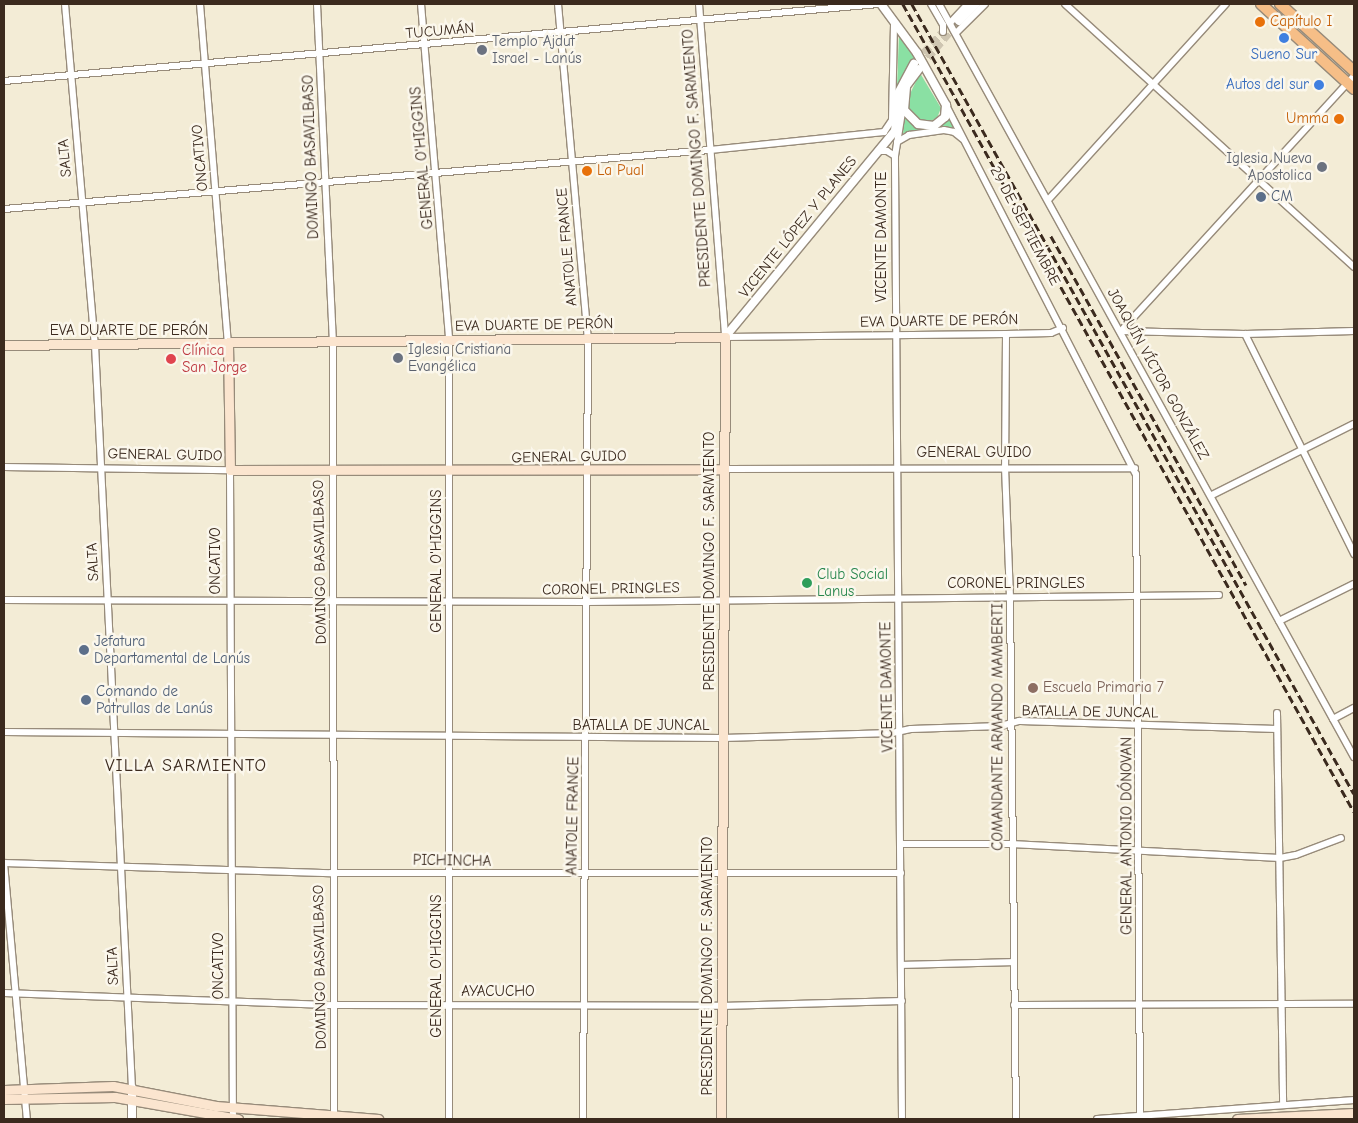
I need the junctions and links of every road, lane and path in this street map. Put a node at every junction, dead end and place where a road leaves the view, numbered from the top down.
1 (65, 4) edge
2 (200, 4) edge
3 (317, 4) edge
4 (421, 4) edge
5 (558, 4) edge
6 (699, 4) edge
7 (880, 4) edge
8 (931, 4) edge
9 (939, 4) edge
10 (968, 4) edge
11 (976, 4) edge
12 (985, 4) edge
13 (1065, 4) edge
14 (1226, 4) edge
15 (1261, 4) edge
16 (1280, 4) edge
17 (700, 21) junction
18 (950, 22) junction
19 (959, 22) tunnel mouth
20 (894, 24) junction
21 (942, 32) dead end
22 (956, 33) junction
23 (561, 34) junction
24 (424, 45) junction
25 (320, 53) junction
26 (206, 65) junction
27 (1354, 71) edge
28 (71, 75) junction
29 (4, 81) edge
30 (1352, 83) edge
31 (1154, 84) junction
32 (903, 105) junction
33 (946, 105) junction
34 (893, 135) junction
35 (966, 142) junction
36 (710, 150) junction
37 (878, 151) junction
38 (895, 156) junction
39 (571, 161) junction
40 (436, 171) junction
41 (1258, 180) junction
42 (325, 182) junction
43 (217, 191) junction
44 (1048, 200) junction
45 (82, 202) junction
46 (4, 209) edge
47 (1354, 267) edge
48 (1063, 328) junction
49 (1121, 331) junction
50 (1354, 331) edge
51 (1006, 334) junction
52 (1245, 334) junction
53 (895, 336) junction
54 (725, 337) junction
55 (588, 338) junction
56 (449, 340) junction
57 (333, 341) junction
58 (228, 344) junction
59 (4, 345) edge
60 (96, 346) junction
61 (1354, 424) edge
62 (1301, 450) junction
63 (4, 467) edge
64 (102, 467) junction
65 (896, 467) junction
66 (1005, 467) junction
67 (1135, 468) junction
68 (724, 469) junction
69 (230, 470) junction
70 (449, 471) junction
71 (587, 471) junction
72 (332, 472) junction
73 (1212, 495) junction
74 (1354, 554) edge
75 (1354, 584) edge
76 (1138, 595) junction
77 (1219, 595) dead end
78 (898, 597) junction
79 (1010, 598) junction
80 (4, 600) edge
81 (229, 600) junction
82 (724, 600) junction
83 (109, 601) junction
84 (334, 601) junction
85 (450, 602) junction
86 (587, 602) junction
87 (1279, 621) junction
88 (1354, 708) edge
89 (1276, 713) dead end
90 (1333, 719) junction
91 (1010, 724) junction
92 (1139, 726) junction
93 (1277, 730) junction
94 (900, 731) junction
95 (4, 732) edge
96 (116, 733) junction
97 (231, 733) junction
98 (334, 736) junction
99 (449, 737) junction
100 (586, 738) junction
101 (723, 738) junction
102 (1354, 757) edge
103 (1340, 838) dead end
104 (901, 844) junction
105 (1011, 844) junction
106 (1140, 851) junction
107 (1280, 858) junction
108 (4, 863) edge
109 (122, 866) junction
110 (232, 869) junction
111 (331, 873) junction
112 (901, 873) junction
113 (449, 874) junction
114 (722, 874) junction
115 (585, 875) junction
116 (1014, 962) junction
117 (902, 965) junction
118 (4, 993) edge
119 (16, 994) junction
120 (128, 996) junction
121 (232, 999) junction
122 (902, 1001) junction
123 (1282, 1004) junction
124 (1354, 1004) edge
125 (335, 1005) junction
126 (450, 1005) junction
127 (584, 1005) junction
128 (1014, 1005) junction
129 (1140, 1005) junction
130 (721, 1006) junction
131 (132, 1088) junction
132 (4, 1090) edge
133 (25, 1094) junction
134 (4, 1099) edge
135 (132, 1100) junction
136 (1354, 1100) edge
137 (1283, 1105) junction
138 (234, 1108) junction
139 (1354, 1113) edge
140 (1140, 1114) junction
141 (334, 1118) edge
142 (348, 1118) edge
143 (27, 1119) edge
144 (132, 1119) edge
145 (233, 1119) edge
146 (238, 1119) edge
147 (378, 1119) edge
148 (449, 1119) edge
149 (583, 1119) edge
150 (721, 1119) edge
151 (902, 1119) edge
152 (1016, 1119) edge
153 (1097, 1119) edge
154 (1237, 1119) edge

1 - 28 street, SALTA
2 - 26 street, ONCATIVO
3 - 25 street, DOMINGO BASAVILBASO
4 - 24 street, GENERAL O'HIGGINS
5 - 23 street, ANATOLE FRANCE
6 - 17 street, PRESIDENTE DOMINGO F. SARMIENTO
7 - 17 street, TUCUMÁN
7 - 20 street, 29 DE SEPTIEMBRE
8 - 21 street
9 - 18 street, JOAQUÍN VÍCTOR GONZÁLEZ
10 - 18 street
11 - 19 street
12 - 22 street
13 - 31 street
14 - 31 street
15 - 30 main road
16 - 27 main road
17 - 23 street, TUCUMÁN
17 - 36 street, PRESIDENTE DOMINGO F. SARMIENTO
18 - 22 street, JOAQUÍN VÍCTOR GONZÁLEZ
20 - 33 street, 29 DE SEPTIEMBRE
20 - 34 street, VICENTE DAMONTE
22 - 44 street, JOAQUÍN VÍCTOR GONZÁLEZ
23 - 24 street, TUCUMÁN
23 - 39 street, ANATOLE FRANCE
24 - 25 street, TUCUMÁN
24 - 40 street, GENERAL O'HIGGINS
25 - 26 street, TUCUMÁN
25 - 42 street, DOMINGO BASAVILBASO
26 - 28 street, TUCUMÁN
26 - 43 street, ONCATIVO
28 - 29 street, TUCUMÁN
28 - 45 street, SALTA
30 - 41 street
31 - 41 street
31 - 44 street
32 - 33 street
32 - 34 street, VICENTE DAMONTE
32 - 34 street
33 - 35 street, 29 DE SEPTIEMBRE
34 - 35 street
34 - 36 street
34 - 37 street, VICENTE LÓPEZ Y PLANES
34 - 38 street, VICENTE DAMONTE
35 - 48 street, 29 DE SEPTIEMBRE
36 - 39 street
36 - 54 street, PRESIDENTE DOMINGO F. SARMIENTO
37 - 38 street
37 - 54 street, VICENTE LÓPEZ Y PLANES
38 - 53 street, VICENTE DAMONTE
39 - 40 street
39 - 55 street, ANATOLE FRANCE
40 - 42 street
40 - 56 street, GENERAL O'HIGGINS
41 - 47 street
41 - 49 street
42 - 43 street
42 - 57 street, DOMINGO BASAVILBASO
43 - 45 street
43 - 58 street, ONCATIVO
44 - 49 street, JOAQUÍN VÍCTOR GONZÁLEZ
45 - 46 street
45 - 60 street, SALTA
48 - 51 street, EVA DUARTE DE PERÓN
48 - 67 street, 29 DE SEPTIEMBRE
49 - 52 street
49 - 73 street, JOAQUÍN VÍCTOR GONZÁLEZ
50 - 52 street
51 - 53 street, EVA DUARTE DE PERÓN
51 - 66 street, COMANDANTE ARMANDO MAMBERTI
52 - 62 street
53 - 54 street, EVA DUARTE DE PERÓN
53 - 65 street, VICENTE DAMONTE
54 - 55 main road, EVA DUARTE DE PERÓN
54 - 68 main road, PRESIDENTE DOMINGO F. SARMIENTO
55 - 56 main road, EVA DUARTE DE PERÓN
55 - 71 street, ANATOLE FRANCE
56 - 57 main road, EVA DUARTE DE PERÓN
56 - 70 street, GENERAL O'HIGGINS
57 - 58 main road, EVA DUARTE DE PERÓN
57 - 72 street, DOMINGO BASAVILBASO
58 - 60 main road, EVA DUARTE DE PERÓN
58 - 69 main road, ONCATIVO
59 - 60 main road, EVA DUARTE DE PERÓN
60 - 64 street, SALTA
61 - 62 street
62 - 73 street
62 - 74 street
63 - 64 street, GENERAL GUIDO
64 - 69 street, GENERAL GUIDO
64 - 83 street, SALTA
65 - 66 street, GENERAL GUIDO
65 - 68 street, GENERAL GUIDO
65 - 78 street, VICENTE DAMONTE
66 - 67 street, GENERAL GUIDO
66 - 79 street, COMANDANTE ARMANDO MAMBERTI
67 - 76 street, GENERAL ANTONIO DÓNOVAN
68 - 71 main road, GENERAL GUIDO
68 - 82 main road, PRESIDENTE DOMINGO F. SARMIENTO
69 - 72 main road, GENERAL GUIDO
69 - 81 street, ONCATIVO
70 - 71 main road, GENERAL GUIDO
70 - 72 main road, GENERAL GUIDO
70 - 85 street, GENERAL O'HIGGINS
71 - 86 street, ANATOLE FRANCE
72 - 84 street, DOMINGO BASAVILBASO
73 - 87 street, JOAQUÍN VÍCTOR GONZÁLEZ
75 - 87 street
76 - 77 street, CORONEL PRINGLES
76 - 79 street, CORONEL PRINGLES
76 - 92 street, GENERAL ANTONIO DÓNOVAN
78 - 79 street, CORONEL PRINGLES
78 - 82 street, CORONEL PRINGLES
78 - 94 street, VICENTE DAMONTE
79 - 91 street, COMANDANTE ARMANDO MAMBERTI
80 - 83 street, CORONEL PRINGLES
81 - 83 street, CORONEL PRINGLES
81 - 84 street, CORONEL PRINGLES
81 - 97 street, ONCATIVO
82 - 86 street, CORONEL PRINGLES
82 - 101 main road, PRESIDENTE DOMINGO F. SARMIENTO
83 - 96 street, SALTA
84 - 85 street, CORONEL PRINGLES
84 - 98 street, DOMINGO BASAVILBASO
85 - 86 street, CORONEL PRINGLES
85 - 99 street, GENERAL O'HIGGINS
86 - 100 street, ANATOLE FRANCE
87 - 90 street, JOAQUÍN VÍCTOR GONZÁLEZ
88 - 90 street
89 - 93 street
90 - 102 street, JOAQUÍN VÍCTOR GONZÁLEZ
91 - 92 street, BATALLA DE JUNCAL
91 - 94 street, BATALLA DE JUNCAL
91 - 105 street, COMANDANTE ARMANDO MAMBERTI
92 - 93 street, BATALLA DE JUNCAL
92 - 106 street, GENERAL ANTONIO DÓNOVAN
93 - 107 street
94 - 101 street, BATALLA DE JUNCAL
94 - 104 street, VICENTE DAMONTE
95 - 96 street, BATALLA DE JUNCAL
96 - 97 street, BATALLA DE JUNCAL
96 - 109 street, SALTA
97 - 98 street, BATALLA DE JUNCAL
97 - 110 street, ONCATIVO
98 - 99 street, BATALLA DE JUNCAL
98 - 111 street, DOMINGO BASAVILBASO
99 - 100 street, BATALLA DE JUNCAL
99 - 113 street, GENERAL O'HIGGINS
100 - 101 street, BATALLA DE JUNCAL
100 - 115 street, ANATOLE FRANCE
101 - 114 main road, PRESIDENTE DOMINGO F. SARMIENTO
103 - 107 street
104 - 105 street
104 - 112 street, VICENTE DAMONTE
105 - 106 street
105 - 116 street, COMANDANTE ARMANDO MAMBERTI
106 - 107 street
106 - 129 street, GENERAL ANTONIO DÓNOVAN
107 - 123 street
108 - 109 street, PICHINCHA
108 - 119 street
109 - 110 street, PICHINCHA
109 - 120 street, SALTA
110 - 111 street, PICHINCHA
110 - 121 street, ONCATIVO
111 - 113 street, PICHINCHA
111 - 125 street, DOMINGO BASAVILBASO
112 - 114 street, PICHINCHA
112 - 117 street, VICENTE DAMONTE
113 - 115 street, PICHINCHA
113 - 126 street, GENERAL O'HIGGINS
114 - 115 street, PICHINCHA
114 - 130 main road, PRESIDENTE DOMINGO F. SARMIENTO
115 - 127 street, ANATOLE FRANCE
116 - 117 street
116 - 128 street, COMANDANTE ARMANDO MAMBERTI
117 - 122 street, VICENTE DAMONTE
118 - 119 street, AYACUCHO
119 - 120 street, AYACUCHO
119 - 133 street
120 - 121 street, AYACUCHO
120 - 131 street, SALTA
121 - 125 street, AYACUCHO
121 - 138 street, ONCATIVO
122 - 130 street, AYACUCHO
122 - 151 street, VICENTE DAMONTE
123 - 124 street
123 - 129 street
123 - 137 street
125 - 126 street, AYACUCHO
125 - 141 street, DOMINGO BASAVILBASO
126 - 127 street, AYACUCHO
126 - 148 street, GENERAL O'HIGGINS
127 - 130 street, AYACUCHO
127 - 149 street, ANATOLE FRANCE
128 - 129 street
128 - 152 street, COMANDANTE ARMANDO MAMBERTI
129 - 140 street, GENERAL ANTONIO DÓNOVAN
130 - 150 main road, PRESIDENTE DOMINGO F. SARMIENTO
131 - 133 main road
131 - 135 street, SALTA
131 - 138 main road
132 - 133 main road
133 - 134 main road
133 - 135 main road
133 - 143 street
135 - 144 street, SALTA
135 - 145 main road
136 - 137 street
137 - 140 street
138 - 141 main road
138 - 145 street, ONCATIVO
139 - 154 main road
140 - 153 street
141 - 142 main road
142 - 147 main road
145 - 146 main road

